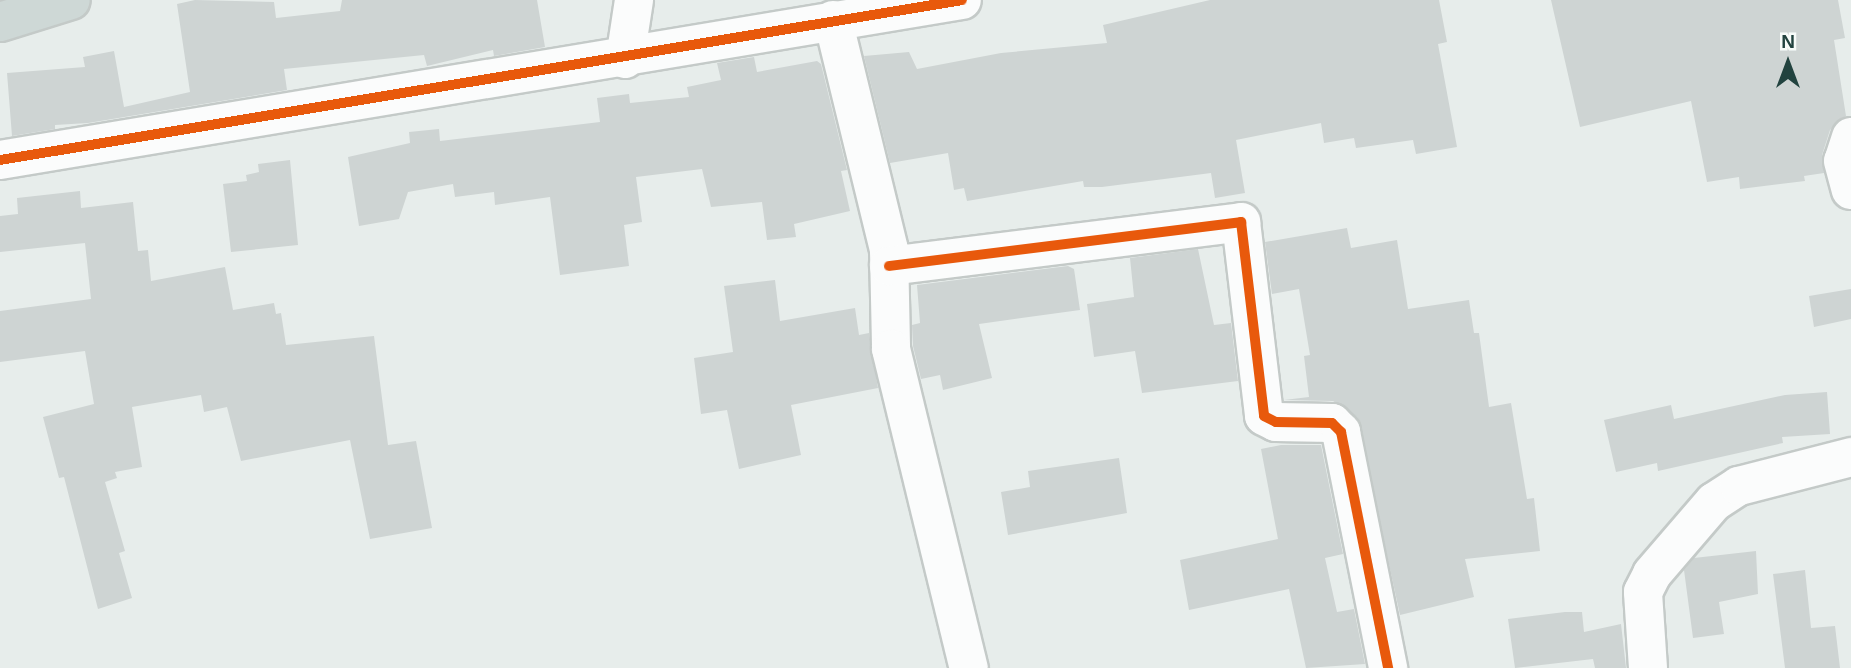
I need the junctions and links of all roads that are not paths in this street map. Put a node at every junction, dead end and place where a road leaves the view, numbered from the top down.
1 (71, 0) edge
2 (634, 0) edge
3 (962, 0) edge
4 (833, 20) junction
5 (0, 22) edge
6 (625, 59) junction
7 (1851, 137) edge
8 (0, 160) edge
9 (1851, 190) edge
10 (889, 266) junction
11 (1851, 457) edge
12 (968, 668) edge
13 (1388, 668) edge
14 (1648, 668) edge

1 - 5 main road
2 - 6 street
3 - 4 street
4 - 6 street
4 - 10 street
6 - 8 street
7 - 9 street
10 - 12 street
10 - 13 street
11 - 14 street

